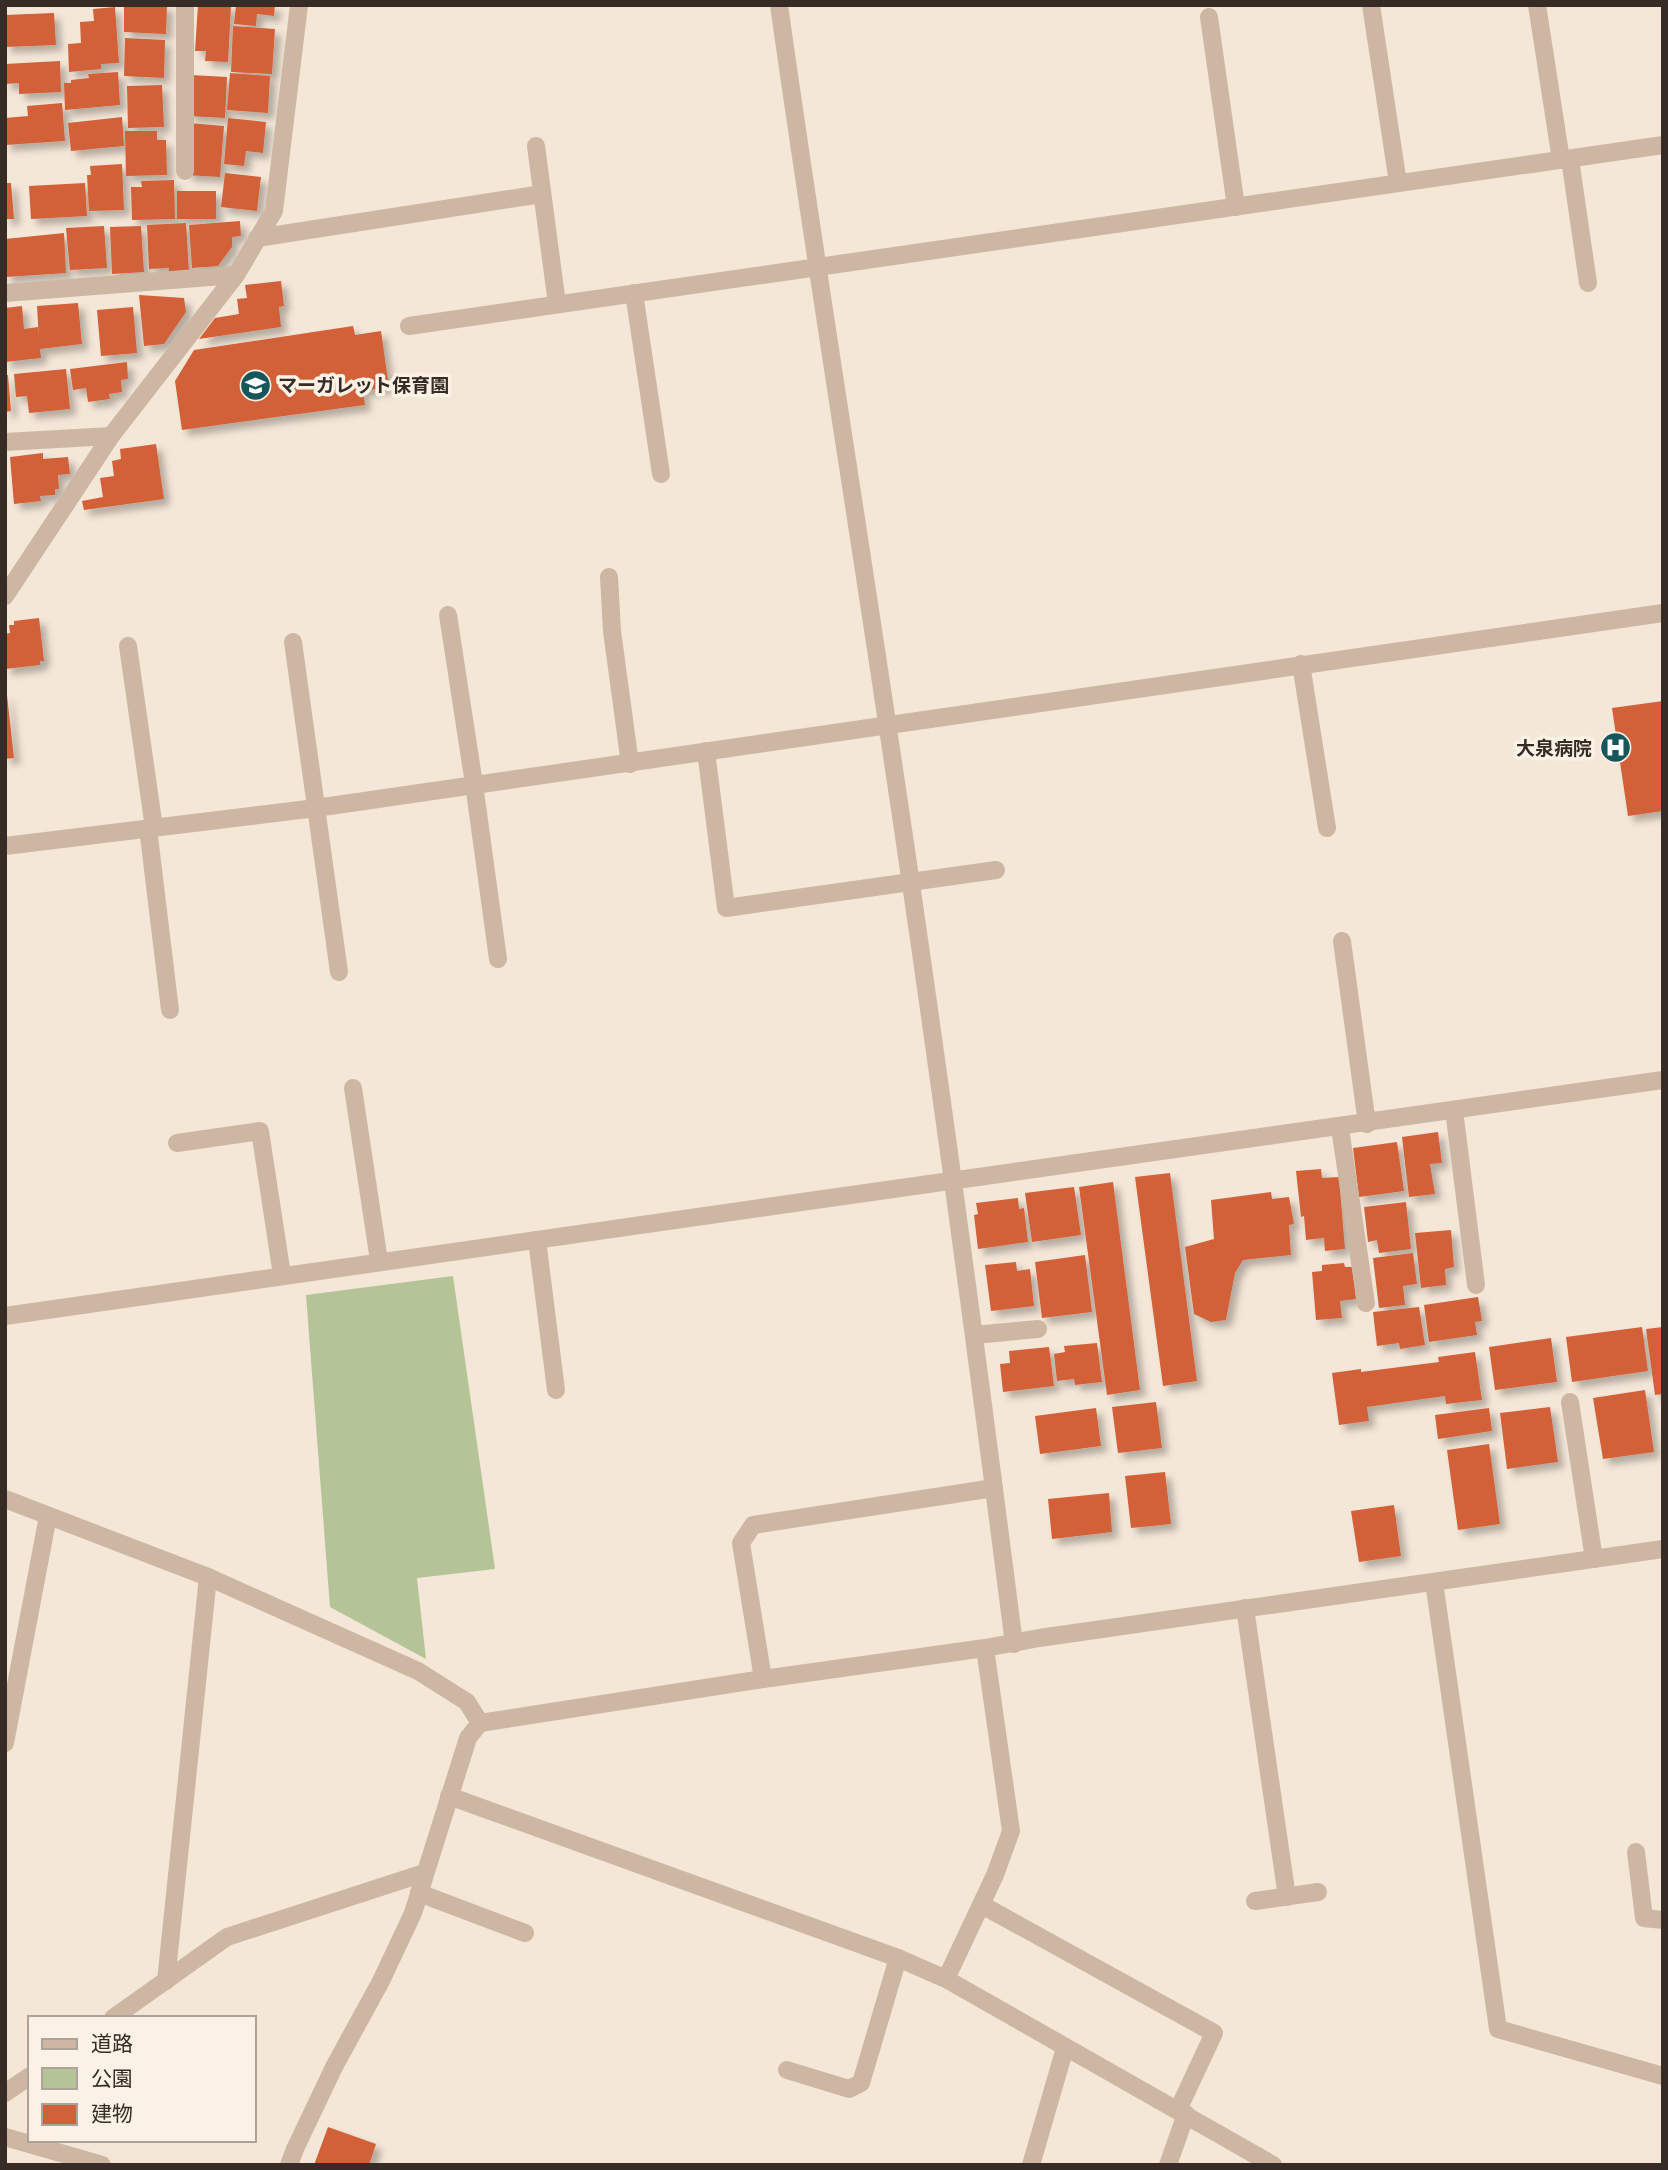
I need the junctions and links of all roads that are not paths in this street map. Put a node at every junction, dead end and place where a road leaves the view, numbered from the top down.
1 (185, 5) edge
2 (299, 5) edge
3 (779, 5) edge
4 (1371, 5) edge
5 (1537, 5) edge
6 (1209, 17) dead end
7 (1663, 145) edge
8 (536, 146) dead end
9 (1565, 160) junction
10 (185, 171) dead end
11 (1398, 183) junction
12 (542, 194) junction
13 (1236, 207) junction
14 (257, 238) junction
15 (816, 267) junction
16 (236, 275) junction
17 (1588, 283) dead end
18 (5, 293) edge
19 (634, 293) junction
20 (557, 304) junction
21 (408, 326) dead end
22 (111, 436) junction
23 (5, 442) edge
24 (661, 474) dead end
25 (610, 577) dead end
26 (5, 596) edge
27 (1663, 613) edge
28 (448, 615) dead end
29 (293, 642) dead end
30 (128, 646) dead end
31 (1301, 664) junction
32 (887, 725) junction
33 (706, 751) junction
34 (630, 764) junction
35 (474, 784) junction
36 (316, 808) junction
37 (151, 828) junction
38 (1327, 828) dead end
39 (5, 846) edge
40 (996, 870) dead end
41 (910, 881) junction
42 (1342, 941) dead end
43 (498, 959) dead end
44 (339, 972) dead end
45 (170, 1010) dead end
46 (1663, 1080) edge
47 (354, 1088) dead end
48 (1454, 1110) junction
49 (1367, 1124) junction
50 (1340, 1128) junction
51 (177, 1143) dead end
52 (954, 1182) junction
53 (537, 1240) junction
54 (379, 1261) junction
55 (282, 1275) junction
56 (1476, 1285) dead end
57 (1366, 1303) dead end
58 (5, 1316) edge
59 (1038, 1329) dead end
60 (974, 1335) junction
61 (556, 1391) dead end
62 (1570, 1402) dead end
63 (994, 1488) junction
64 (5, 1499) edge
65 (48, 1516) junction
66 (1663, 1549) edge
67 (1594, 1559) junction
68 (208, 1577) junction
69 (1434, 1582) junction
70 (1245, 1608) junction
71 (1014, 1644) junction
72 (985, 1648) junction
73 (12, 1664) edge
74 (763, 1679) junction
75 (480, 1723) junction
76 (5, 1743) edge
77 (449, 1796) junction
78 (1636, 1852) dead end
79 (424, 1873) junction
80 (1318, 1892) dead end
81 (419, 1894) junction
82 (1287, 1897) junction
83 (1255, 1901) dead end
84 (982, 1905) junction
85 (1663, 1920) edge
86 (525, 1933) dead end
87 (898, 1958) junction
88 (946, 1979) junction
89 (166, 1981) junction
90 (116, 2016) edge
91 (1065, 2048) junction
92 (787, 2070) dead end
93 (1663, 2076) edge
94 (28, 2077) edge
95 (5, 2093) edge
96 (1182, 2112) junction
97 (5, 2137) edge
98 (102, 2165) edge
99 (289, 2165) edge
100 (1031, 2165) edge
101 (1168, 2165) edge
102 (1273, 2165) edge

1 - 10 street
2 - 14 street
3 - 15 street
4 - 11 street
5 - 9 street
6 - 13 street
7 - 9 street
8 - 12 street
9 - 11 street
9 - 17 street
11 - 13 street
12 - 14 street
12 - 20 street
13 - 15 street
14 - 16 street
15 - 19 street
15 - 32 street
16 - 18 street
16 - 22 street
19 - 20 street
19 - 24 street
20 - 21 street
22 - 23 street
22 - 26 street
25 - 34 street
27 - 31 street
28 - 35 street
29 - 36 street
30 - 37 street
31 - 32 street
31 - 38 street
32 - 33 street
32 - 41 street
33 - 34 street
33 - 41 street
34 - 35 street
35 - 36 street
35 - 43 street
36 - 37 street
36 - 44 street
37 - 39 street
37 - 45 street
40 - 41 street
41 - 52 street
42 - 49 street
46 - 48 street
47 - 54 street
48 - 49 street
48 - 56 street
49 - 50 street
50 - 52 street
50 - 57 street
51 - 55 street
52 - 53 street
52 - 60 street
53 - 54 street
53 - 61 street
54 - 55 street
55 - 58 street
59 - 60 street
60 - 63 street
62 - 67 street
63 - 71 street
63 - 74 street
64 - 65 street
65 - 68 street
65 - 73 street
66 - 67 street
67 - 69 street
68 - 75 street
68 - 89 street
69 - 70 street
69 - 93 street
70 - 71 street
70 - 82 street
71 - 72 street
72 - 74 street
72 - 84 street
73 - 76 street
74 - 75 street
75 - 77 street
77 - 79 street
77 - 87 street
78 - 85 street
79 - 81 street
79 - 89 street
80 - 82 street
81 - 86 street
81 - 99 street
82 - 83 street
84 - 88 street
84 - 96 street
87 - 88 street
87 - 92 street
88 - 91 street
89 - 90 street
91 - 96 street
91 - 100 street
94 - 95 street
96 - 101 street
96 - 102 street
97 - 98 street

